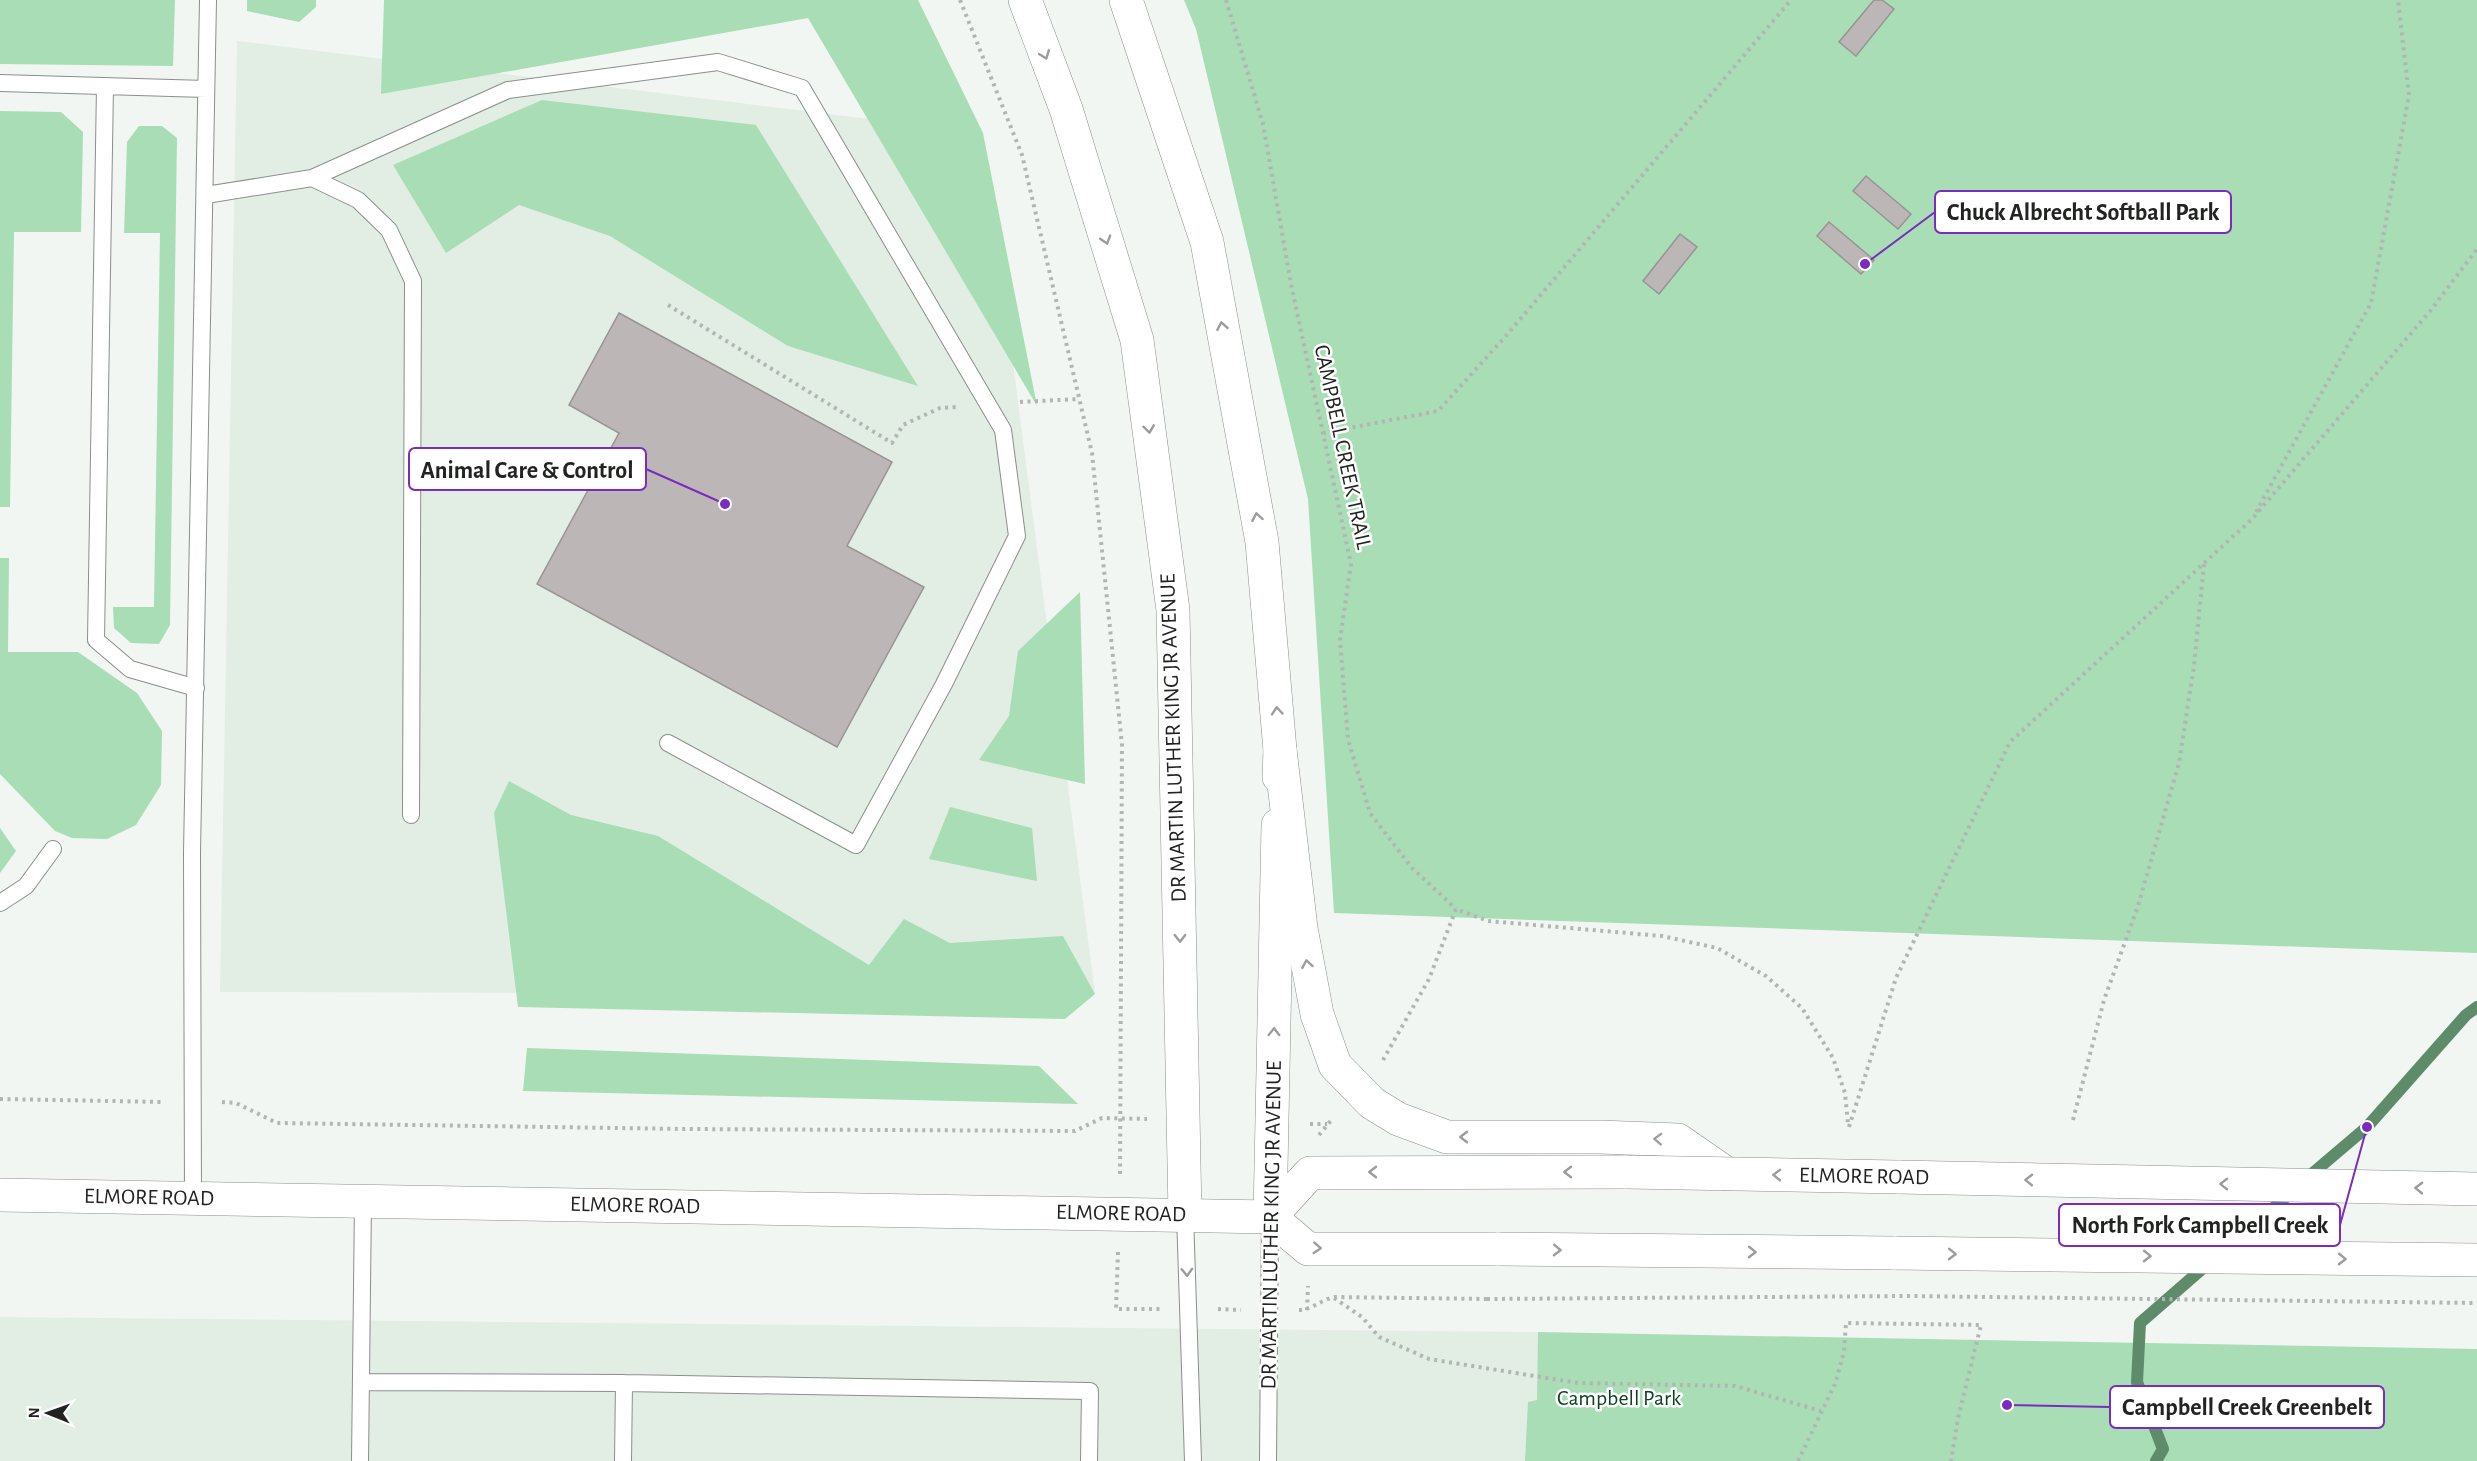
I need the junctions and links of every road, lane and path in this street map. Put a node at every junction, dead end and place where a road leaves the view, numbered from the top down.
1 (208, 0) edge
2 (960, 0) edge
3 (1024, 0) edge
4 (1126, 0) edge
5 (1226, 0) edge
6 (1791, 0) edge
7 (2398, 0) edge
8 (0, 83) edge
9 (105, 86) junction
10 (206, 89) junction
11 (312, 178) junction
12 (206, 195) junction
13 (2477, 249) edge
14 (668, 305) dead end
15 (1079, 399) junction
16 (988, 405) junction
17 (1323, 433) junction
18 (2252, 519) junction
19 (2204, 563) junction
20 (196, 688) junction
21 (668, 743) dead end
22 (1280, 750) junction
23 (411, 815) dead end
24 (53, 849) dead end
25 (0, 903) edge
26 (1456, 909) junction
27 (1388, 1054) dead end
28 (0, 1099) edge
29 (194, 1102) junction
30 (2073, 1120) dead end
31 (1727, 1174) junction
32 (2477, 1189) edge
33 (0, 1195) edge
34 (193, 1197) junction
35 (363, 1201) junction
36 (1185, 1214) junction
37 (1270, 1216) junction
38 (2477, 1260) edge
39 (1334, 1297) junction
40 (2477, 1303) edge
41 (1307, 1310) dead end
42 (361, 1382) junction
43 (624, 1383) junction
44 (1821, 1411) junction
45 (360, 1461) edge
46 (623, 1461) edge
47 (1089, 1461) edge
48 (1193, 1461) edge
49 (1268, 1461) edge
50 (1798, 1461) edge
51 (1951, 1461) edge

1 - 10 lane
2 - 15 path
3 -> 36 main road, DR MARTIN LUTHER KING JR AVENUE
22 -> 4 main road, DR MARTIN LUTHER KING JR AVENUE
5 - 17 path, CAMPBELL CREEK TRAIL
6 - 17 path
7 - 18 path
8 - 9 lane
9 - 10 lane
9 - 20 lane
10 - 12 lane
11 - 12 lane
11 - 16 lane
11 - 23 lane
12 - 20 lane
13 - 18 path
14 - 16 path
15 - 16 path
15 - 29 path
16 - 21 lane
17 - 26 path, CAMPBELL CREEK TRAIL
18 - 19 path
19 - 26 path
19 - 30 path
20 - 29 lane
31 -> 22 main road
37 -> 22 main road, DR MARTIN LUTHER KING JR AVENUE
24 - 25 lane
26 - 27 path
28 - 29 path
29 - 34 lane
32 -> 31 main road, ELMORE ROAD, bridge
31 -> 37 main road, ELMORE ROAD, bridge
33 - 34 main road, ELMORE ROAD
34 - 35 main road, ELMORE ROAD
35 - 36 main road, ELMORE ROAD
35 - 42 lane
36 - 37 main road, ELMORE ROAD
36 -> 48 lane, DR MARTIN LUTHER KING JR AVENUE
37 -> 38 main road, bridge
37 - 49 lane, DR MARTIN LUTHER KING JR AVENUE
39 - 40 path, bridge
39 - 41 path
39 - 44 path
42 - 43 lane
42 - 45 lane
43 - 46 lane
43 - 47 lane
44 - 50 path
44 - 51 path

